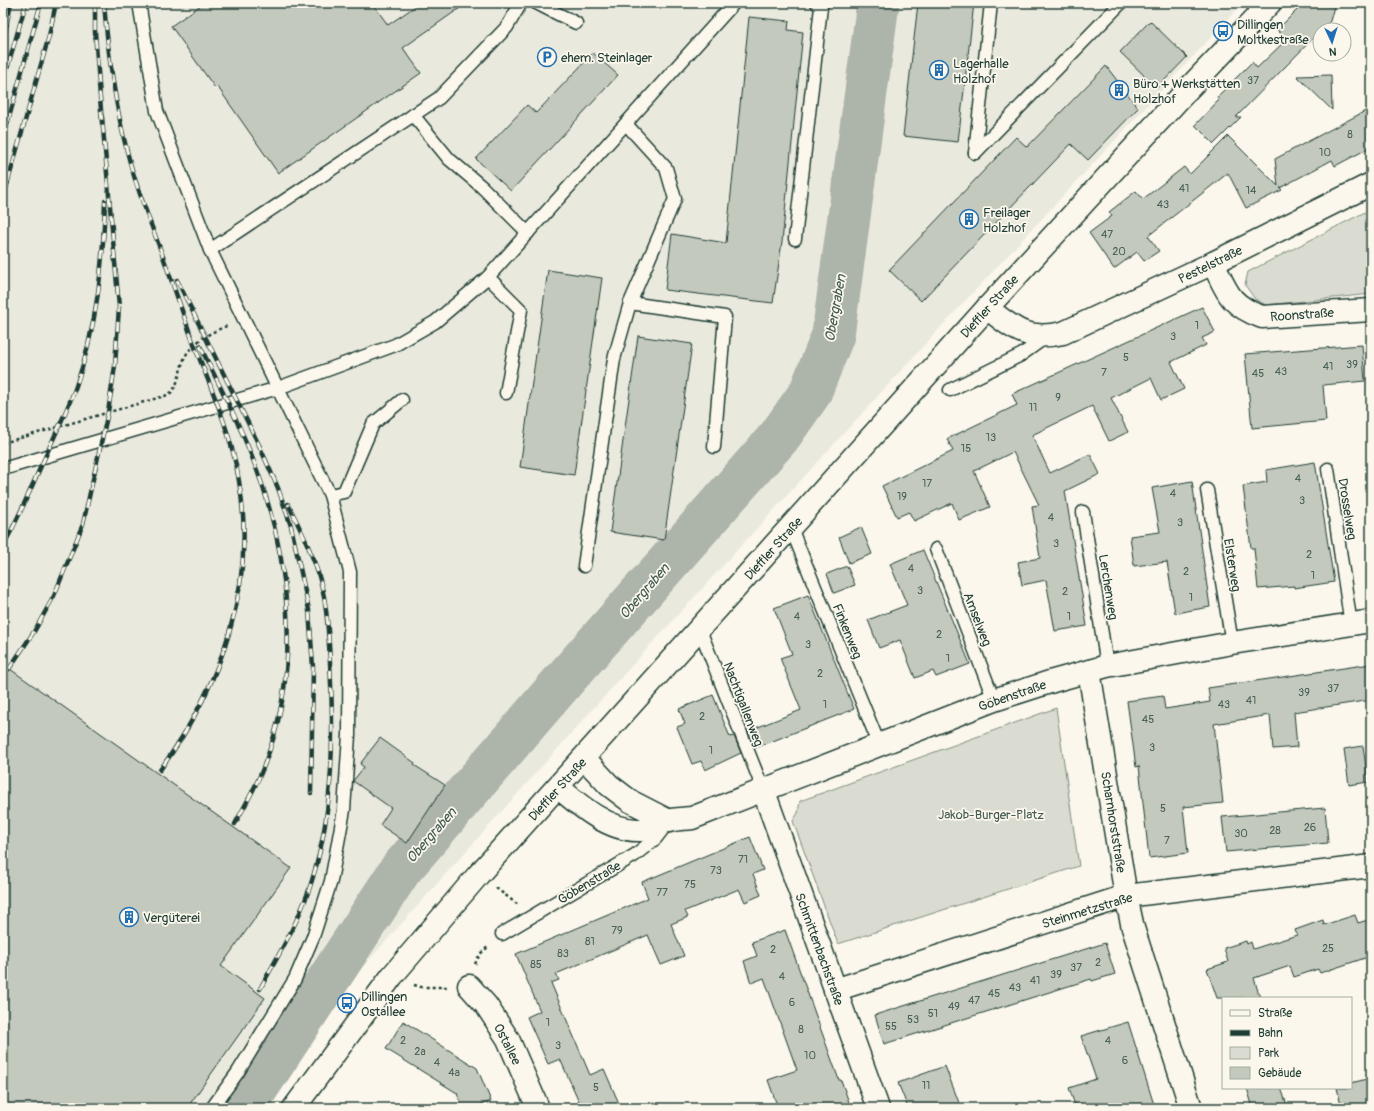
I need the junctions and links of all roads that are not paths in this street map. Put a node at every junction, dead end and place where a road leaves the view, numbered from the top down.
1 (140, 3) edge
2 (521, 3) edge
3 (536, 3) edge
4 (734, 3) edge
5 (818, 3) edge
6 (991, 3) edge
7 (1122, 3) edge
8 (1270, 3) edge
9 (576, 23) dead end
10 (413, 115) junction
11 (626, 124) junction
12 (1371, 184) edge
13 (528, 233) junction
14 (795, 239) dead end
15 (210, 250) junction
16 (1212, 263) junction
17 (488, 277) junction
18 (630, 303) junction
19 (987, 308) junction
20 (1371, 310) edge
21 (1046, 337) junction
22 (278, 388) junction
23 (950, 390) dead end
24 (506, 393) dead end
25 (402, 400) dead end
26 (714, 447) dead end
27 (3, 469) edge
28 (1328, 470) dead end
29 (1207, 490) dead end
30 (330, 495) junction
31 (1083, 512) dead end
32 (791, 528) junction
33 (936, 549) dead end
34 (584, 566) dead end
35 (1361, 623) edge
36 (700, 630) junction
37 (1232, 643) junction
38 (1098, 669) junction
39 (994, 700) junction
40 (879, 744) junction
41 (584, 758) junction
42 (558, 787) junction
43 (762, 789) junction
44 (669, 821) junction
45 (1371, 866) edge
46 (1126, 896) junction
47 (502, 934) road end
48 (469, 986) road end
49 (835, 990) junction
50 (212, 1108) edge
51 (294, 1108) edge
52 (538, 1108) edge
53 (878, 1108) edge
54 (1191, 1108) edge

1 - 15 lane
2 - 10 lane
3 - 9 lane
4 - 11 lane
5 - 14 lane
6 - 7 lane
8 - 19 street, Dieffler Straße
10 - 13 lane
10 - 15 lane
11 - 13 lane
11 - 18 lane
12 - 16 street, Pestelstraße
13 - 17 lane
15 - 22 lane
16 - 20 street, Roonstraße
16 - 21 street, Pestelstraße
17 - 22 lane
17 - 24 lane
18 - 26 lane
18 - 34 lane
19 - 21 street, Pestelstraße
19 - 32 street, Dieffler Straße
21 - 23 lane, Pestelstraße
22 - 27 lane
22 - 30 lane
25 - 30 lane
28 - 35 lane, Drosselweg
29 - 37 lane, Elsterweg
30 - 50 lane
31 - 38 lane, Lerchenweg
32 - 36 street, Dieffler Straße
32 - 40 lane, Finkenweg
33 - 39 lane, Amselweg
35 - 37 street, Göbenstraße
36 - 41 street, Dieffler Straße
36 - 43 lane, Nachtigallenweg
37 - 38 street, Göbenstraße
38 - 39 street, Göbenstraße
38 - 46 street, Scharnhorststraße
39 - 40 street, Göbenstraße
40 - 43 street, Göbenstraße
41 - 42 street, Dieffler Straße
41 - 44 street
42 - 44 street, Göbenstraße
42 - 51 street, Dieffler Straße
43 - 44 street, Göbenstraße
43 - 49 street, Schmittenbachstraße
44 - 47 lane, Göbenstraße
45 - 46 street, Steinmetzstraße
46 - 49 street, Steinmetzstraße
46 - 54 street, Scharnhorststraße
48 - 52 street, Ostallee
49 - 53 street, Schmittenbachstraße

